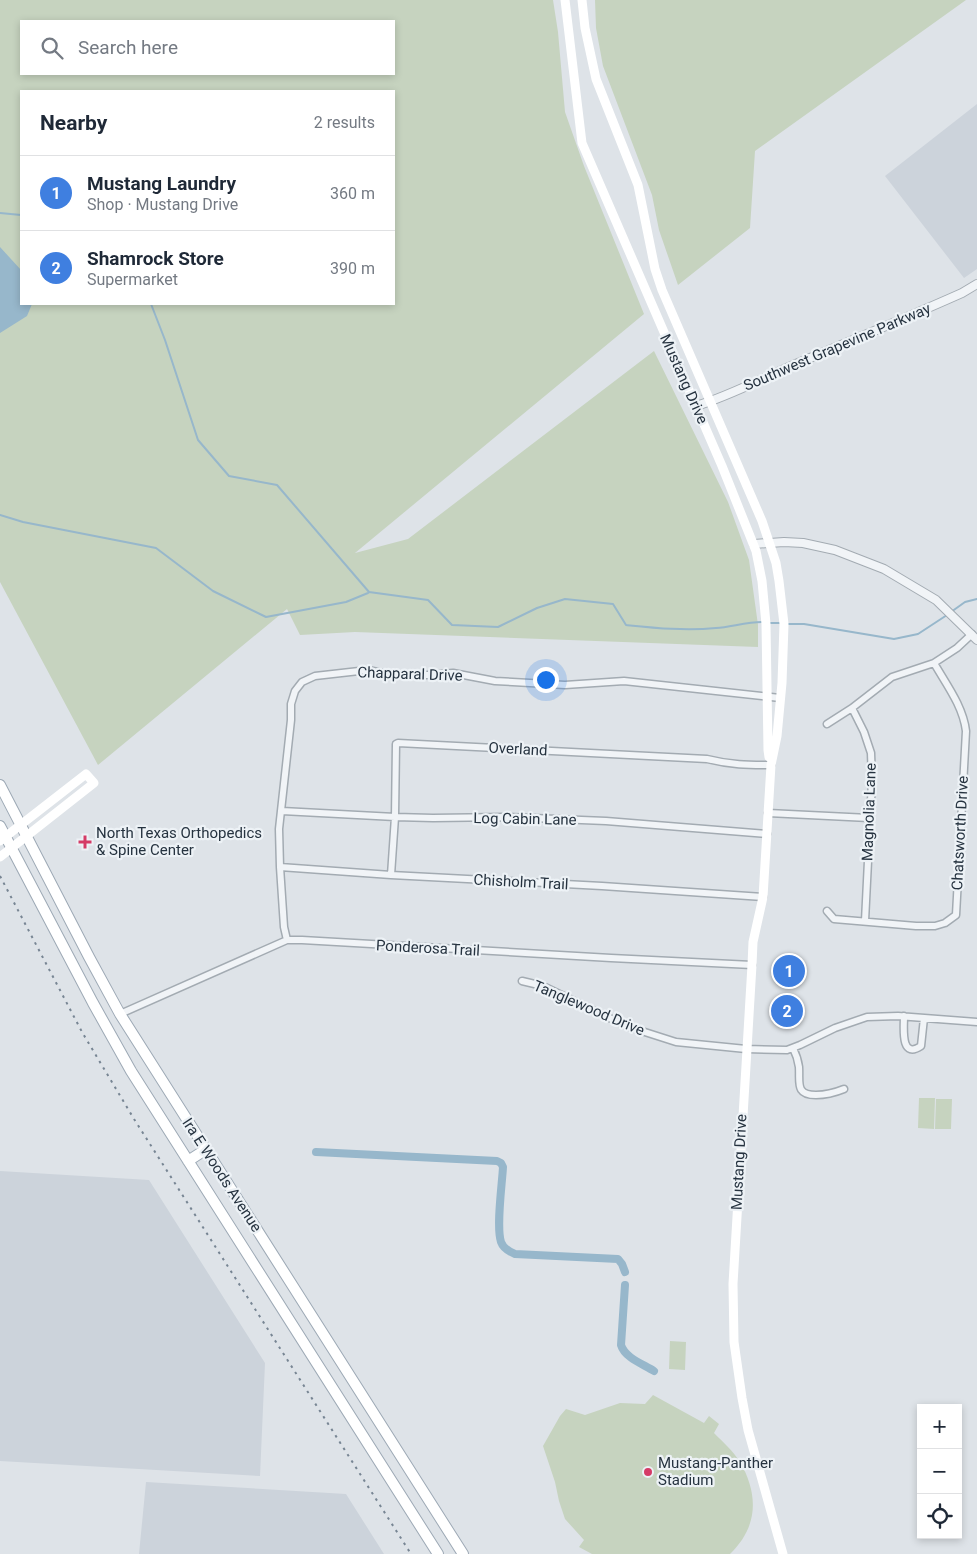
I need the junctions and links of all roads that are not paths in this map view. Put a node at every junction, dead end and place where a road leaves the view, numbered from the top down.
1 (564, 0) edge
2 (582, 0) edge
3 (977, 284) edge
4 (710, 402) junction
5 (696, 406) junction
6 (770, 542) junction
7 (754, 544) junction
8 (974, 637) edge
9 (934, 663) junction
10 (768, 697) junction
11 (780, 698) junction
12 (852, 708) junction
13 (827, 724) dead end
14 (771, 765) junction
15 (0, 785) edge
16 (282, 811) junction
17 (768, 813) junction
18 (395, 817) junction
19 (869, 818) junction
20 (20, 824) junction
21 (0, 826) edge
22 (767, 834) junction
23 (27, 837) junction
24 (3, 838) edge
25 (12, 848) junction
26 (0, 857) edge
27 (280, 867) junction
28 (391, 875) junction
29 (763, 897) junction
30 (827, 911) dead end
31 (865, 921) junction
32 (287, 940) junction
33 (752, 965) junction
34 (522, 981) dead end
35 (120, 1014) junction
36 (904, 1016) junction
37 (924, 1018) junction
38 (977, 1022) edge
39 (794, 1048) junction
40 (746, 1049) junction
41 (844, 1089) dead end
42 (206, 1150) junction
43 (188, 1161) junction
44 (438, 1554) edge
45 (463, 1554) edge
46 (783, 1554) edge

1 - 5 main road, Mustang Drive
2 - 4 main road, Mustang Drive
3 - 4 street, Southwest Grapevine Parkway
4 - 5 street, Southwest Grapevine Parkway
4 - 6 main road, Mustang Drive
5 - 7 main road, Mustang Drive
6 - 7 street
6 - 8 street
6 - 11 main road, Mustang Drive
7 - 10 main road, Mustang Drive
8 - 9 street
9 - 12 street
9 - 31 street, Chatsworth Drive
10 - 11 street, Chapparal Drive
10 - 14 main road, Mustang Drive
10 - 16 street, Chapparal Drive
11 - 14 main road, Mustang Drive
12 - 13 street
12 - 19 street, Magnolia Lane
14 - 17 main road, Mustang Drive
14 - 18 street, Overland
15 - 20 main road, Ira E Woods Avenue
16 - 18 street, Log Cabin Lane
16 - 27 street, Chapparal Drive
17 - 19 street
17 - 22 main road, Mustang Drive
18 - 22 street, Log Cabin Lane
18 - 28 street, Overland
19 - 31 street, Magnolia Lane
20 - 23 main road, Ira E Woods Avenue
20 - 23 main road
20 - 24 main road
21 - 24 main road, Ira E Woods Avenue
22 - 29 main road, Mustang Drive
23 - 25 main road
23 - 35 main road, Ira E Woods Avenue
24 - 25 main road, Ira E Woods Avenue
25 - 26 main road
25 - 43 main road, Ira E Woods Avenue
27 - 28 street, Chisholm Trail
27 - 32 street, Chapparal Drive
28 - 29 street, Chisholm Trail
29 - 33 main road, Mustang Drive
30 - 31 street
32 - 33 street, Ponderosa Trail
32 - 35 street, Ponderosa Trail
33 - 40 main road, Mustang Drive
34 - 40 street, Tanglewood Drive
35 - 42 main road, Ira E Woods Avenue
36 - 37 street, Tanglewood Drive
36 - 37 street
36 - 39 street, Tanglewood Drive
37 - 38 street, Tanglewood Drive
39 - 40 street, Tanglewood Drive
39 - 41 street
40 - 46 main road, Mustang Drive
42 - 43 main road
42 - 45 main road, Ira E Woods Avenue
43 - 44 main road, Ira E Woods Avenue

